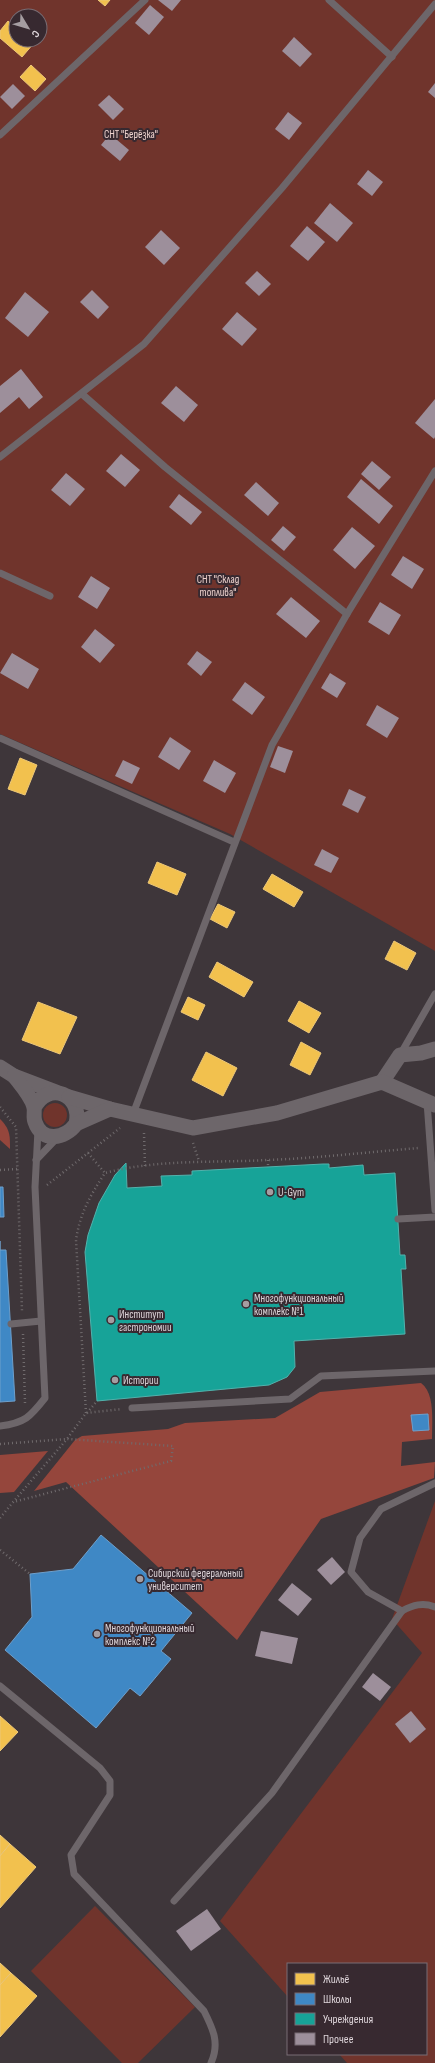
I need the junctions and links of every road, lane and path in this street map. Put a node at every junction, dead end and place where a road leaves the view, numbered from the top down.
1 (145, 0) edge
2 (329, 0) edge
3 (435, 4) edge
4 (392, 57) junction
5 (0, 135) edge
6 (82, 394) junction
7 (0, 457) edge
8 (435, 471) edge
9 (0, 573) edge
10 (50, 596) dead end
11 (347, 614) junction
12 (0, 738) edge
13 (234, 842) junction
14 (435, 994) edge
15 (435, 1048) edge
16 (400, 1055) junction
17 (0, 1067) edge
18 (14, 1076) junction
19 (382, 1082) junction
20 (63, 1095) junction
21 (431, 1103) edge
22 (0, 1107) edge
23 (34, 1108) junction
24 (110, 1109) junction
25 (133, 1114) junction
26 (76, 1124) junction
27 (122, 1127) dead end
28 (38, 1129) junction
29 (137, 1131) dead end
30 (144, 1132) junction
31 (151, 1134) dead end
32 (58, 1137) junction
33 (190, 1142) dead end
34 (432, 1148) junction
35 (88, 1153) junction
36 (36, 1160) junction
37 (268, 1160) junction
38 (199, 1161) junction
39 (145, 1166) junction
40 (268, 1167) dead end
41 (18, 1169) junction
42 (0, 1170) edge
43 (105, 1173) junction
44 (18, 1187) junction
45 (35, 1187) junction
46 (435, 1210) edge
47 (435, 1217) edge
48 (398, 1219) dead end
49 (41, 1321) junction
50 (23, 1322) junction
51 (11, 1324) dead end
52 (435, 1371) edge
53 (97, 1401) dead end
54 (132, 1408) joint
55 (25, 1411) dead end
56 (86, 1414) junction
57 (0, 1426) edge
58 (67, 1439) junction
59 (0, 1444) edge
60 (435, 1483) edge
61 (13, 1502) junction
62 (0, 1518) edge
63 (0, 1550) edge
64 (30, 1574) dead end
65 (435, 1607) edge
66 (402, 1611) junction
67 (0, 1686) edge
68 (174, 1901) dead end
69 (211, 2063) edge

1 - 5 lane
2 - 4 lane
3 - 4 lane
4 - 6 lane
6 - 7 lane
6 - 11 lane
8 - 11 lane
9 - 10 lane
11 - 13 lane
12 - 13 lane
13 - 25 lane
14 - 16 lane
15 - 16 street
16 - 19 street
17 - 18 street
18 - 20 street
18 - 23 street
19 - 21 street
19 - 25 street
20 - 23 street
20 - 24 street
20 - 26 street
21 - 34 lane
22 - 41 path
23 - 28 street
24 - 25 street
24 - 26 street
26 - 32 street
27 - 35 path
28 - 32 street
28 - 36 lane
29 - 30 path
30 - 31 path
30 - 39 path
32 - 36 lane
33 - 38 path
34 - 37 path
34 - 46 lane
35 - 43 path
35 - 45 path
36 - 45 lane
37 - 38 path
37 - 40 path
38 - 39 path
39 - 43 path
41 - 42 path
41 - 44 path
43 - 56 path
44 - 45 path
44 - 50 path
45 - 49 lane
47 - 48 lane
49 - 50 lane
49 - 57 lane
50 - 51 lane
50 - 55 path
52 - 54 lane
53 - 56 path
54 - 56 path
56 - 58 path
58 - 59 path
58 - 61 path
58 - 61 path
60 - 66 lane
61 - 62 path
63 - 64 path
65 - 66 lane
66 - 68 lane
67 - 69 lane

